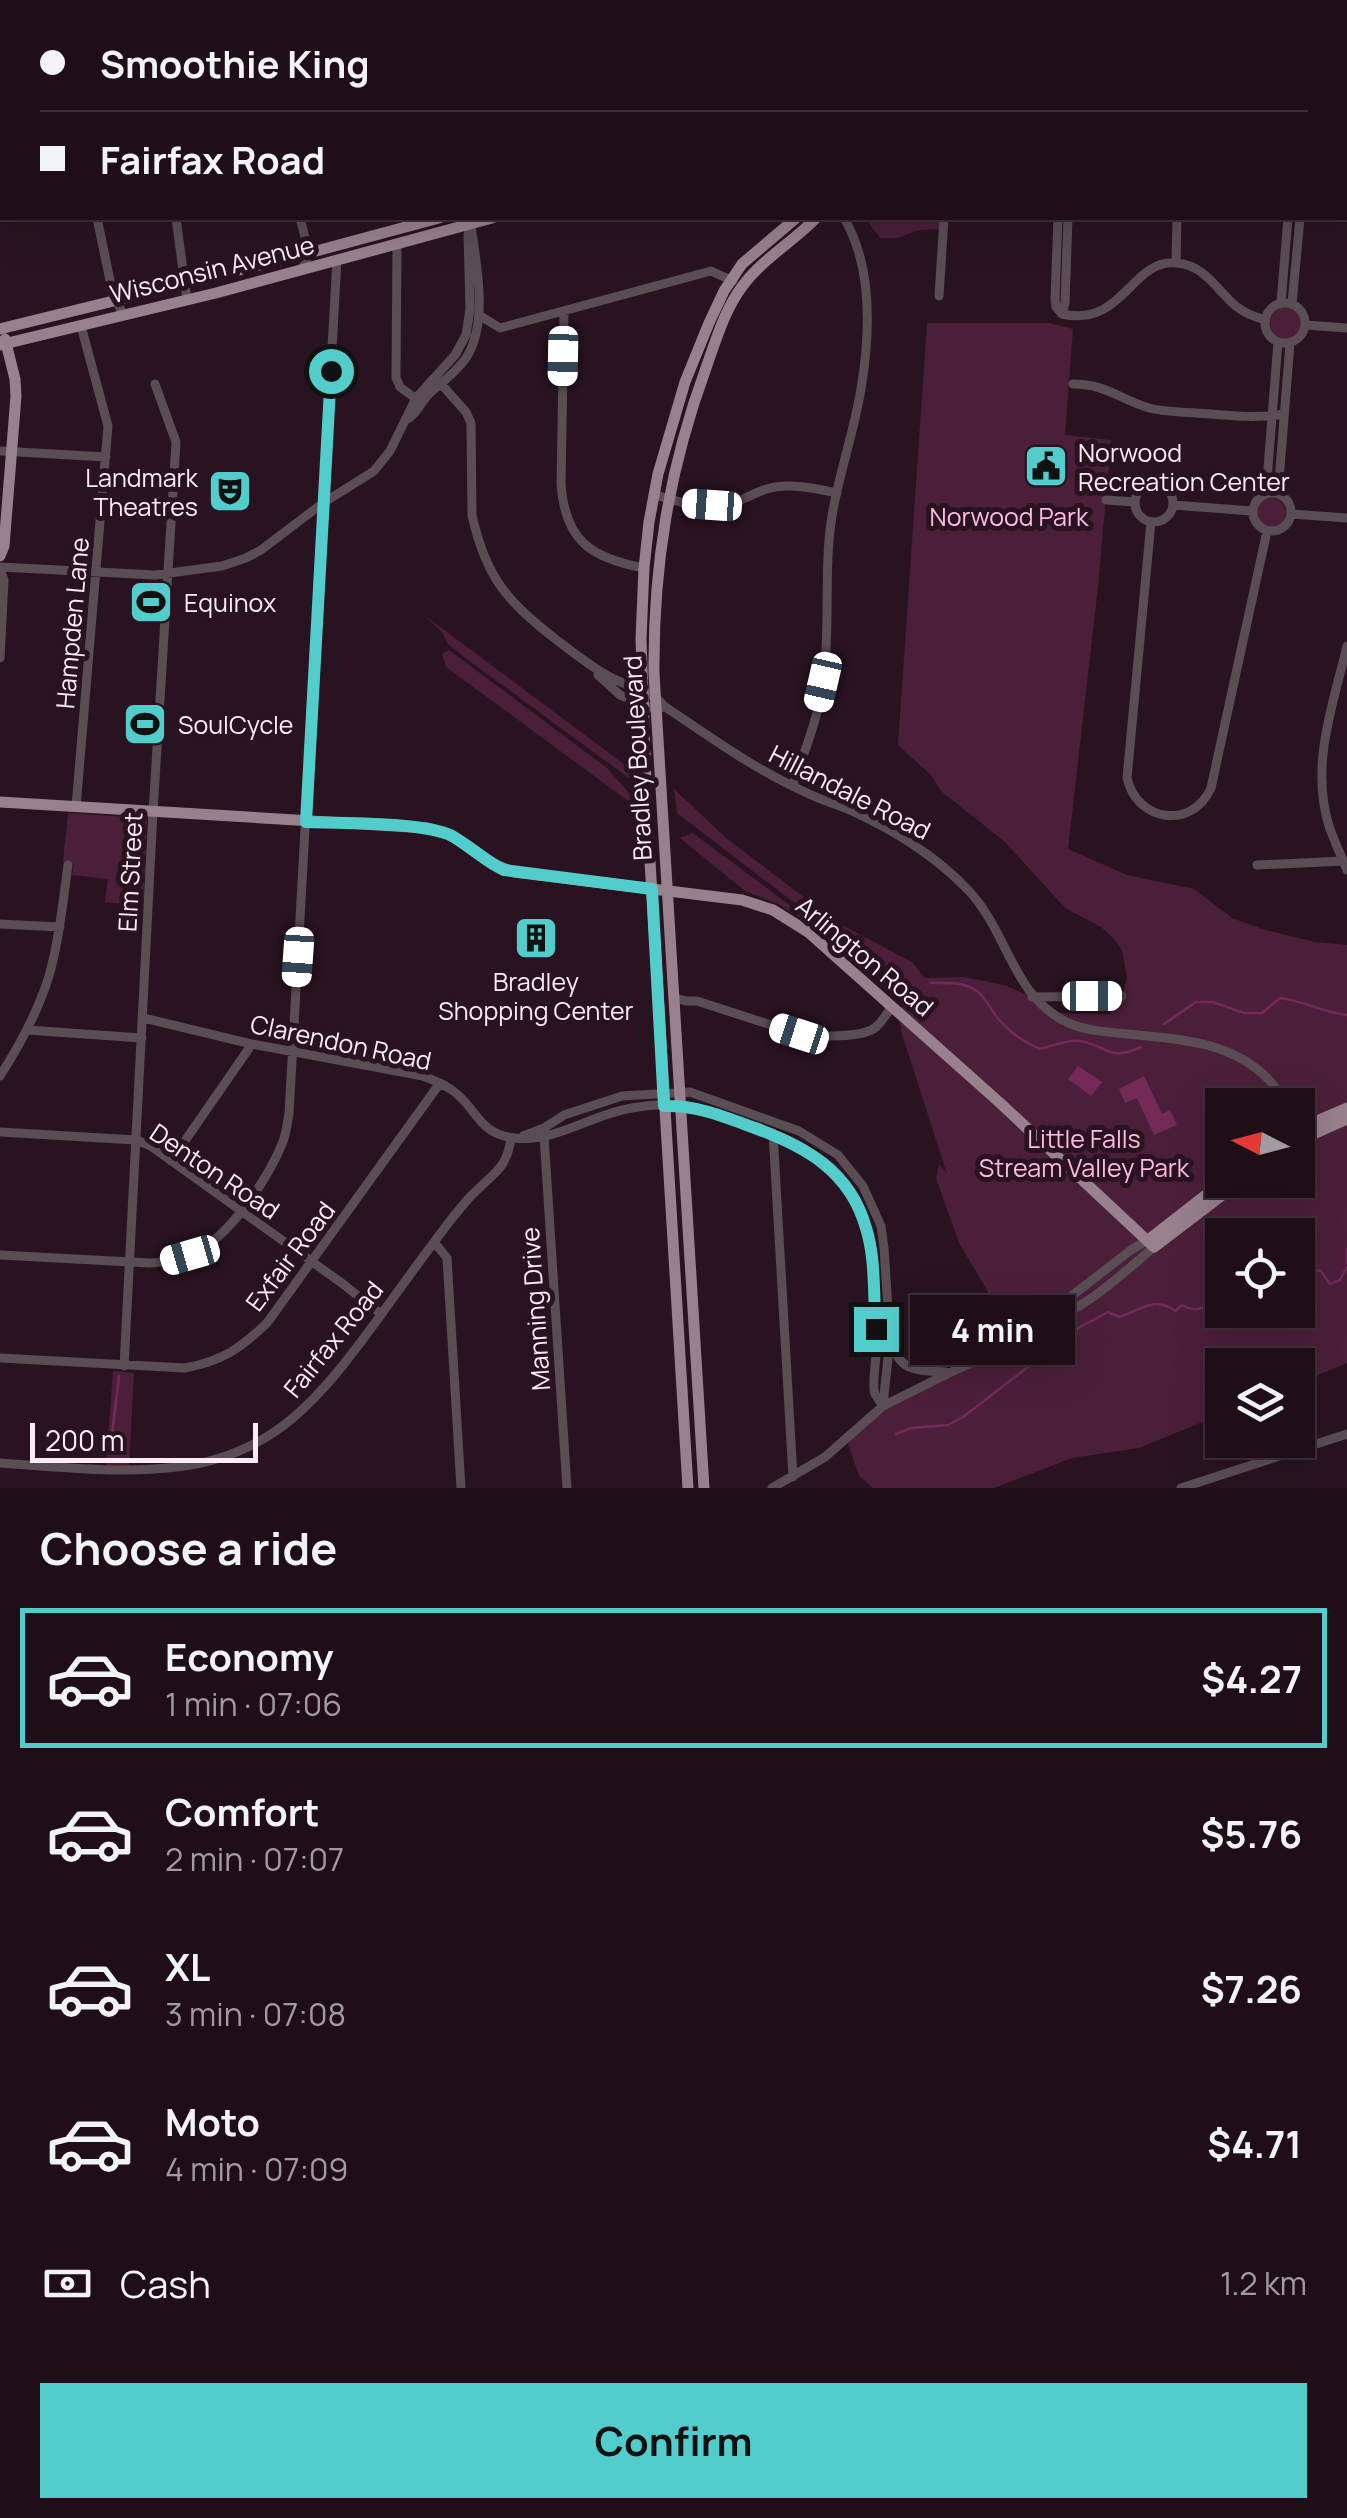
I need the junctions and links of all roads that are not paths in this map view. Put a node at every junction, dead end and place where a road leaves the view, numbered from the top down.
1 (97, 220) edge
2 (176, 220) edge
3 (301, 220) edge
4 (432, 220) edge
5 (794, 220) edge
6 (814, 220) edge
7 (845, 220) edge
8 (944, 220) edge
9 (1059, 220) edge
10 (1067, 220) edge
11 (1177, 220) edge
12 (1288, 220) edge
13 (1300, 220) edge
14 (470, 221) edge
15 (1062, 232) junction
16 (397, 244) junction
17 (335, 246) junction
18 (309, 252) junction
19 (337, 260) junction
20 (1176, 263) junction
21 (302, 270) junction
22 (731, 280) junction
23 (746, 281) junction
24 (184, 284) junction
25 (939, 296) dead end
26 (114, 299) junction
27 (187, 300) junction
28 (1287, 303) junction
29 (730, 307) junction
30 (564, 311) junction
31 (123, 315) junction
32 (479, 315) junction
33 (1266, 320) junction
34 (473, 325) junction
35 (1306, 325) junction
36 (80, 326) junction
37 (0, 328) edge
38 (1347, 328) edge
39 (1278, 342) junction
40 (1290, 343) junction
41 (4, 345) edge
42 (155, 384) dead end
43 (440, 384) junction
44 (1073, 384) dead end
45 (419, 400) junction
46 (1284, 414) junction
47 (1272, 416) junction
48 (6, 451) edge
49 (106, 457) junction
50 (837, 493) junction
51 (654, 494) junction
52 (1266, 494) junction
53 (1278, 494) junction
54 (668, 499) junction
55 (1132, 499) junction
56 (1106, 500) dead end
57 (323, 503) junction
58 (1173, 505) junction
59 (1252, 511) junction
60 (1291, 514) junction
61 (1347, 518) edge
62 (1151, 522) junction
63 (1267, 531) junction
64 (0, 556) edge
65 (0, 568) edge
66 (644, 568) junction
67 (96, 573) junction
68 (167, 574) junction
69 (1347, 646) edge
70 (0, 658) edge
71 (642, 698) junction
72 (659, 704) junction
73 (792, 786) junction
74 (0, 802) edge
75 (76, 807) junction
76 (153, 812) junction
77 (306, 822) junction
78 (1346, 864) edge
79 (68, 865) dead end
80 (1257, 865) dead end
81 (652, 889) junction
82 (667, 891) junction
83 (0, 924) edge
84 (60, 927) junction
85 (1122, 996) dead end
86 (1032, 997) junction
87 (681, 1000) junction
88 (892, 1007) junction
89 (144, 1018) junction
90 (27, 1030) junction
91 (142, 1038) junction
92 (252, 1044) junction
93 (292, 1052) junction
94 (0, 1076) edge
95 (440, 1083) junction
96 (1276, 1088) edge
97 (664, 1092) junction
98 (680, 1092) junction
99 (664, 1106) junction
100 (680, 1106) junction
101 (1347, 1108) edge
102 (1347, 1118) edge
103 (772, 1120) junction
104 (1315, 1121) edge
105 (1315, 1124) edge
106 (0, 1132) edge
107 (544, 1132) junction
108 (772, 1135) junction
109 (511, 1138) junction
110 (136, 1140) junction
111 (171, 1161) junction
112 (1205, 1198) edge
113 (1216, 1198) edge
114 (241, 1210) junction
115 (434, 1242) junction
116 (1151, 1244) junction
117 (0, 1254) edge
118 (129, 1262) junction
119 (312, 1262) junction
120 (888, 1300) junction
121 (874, 1301) junction
122 (381, 1314) junction
123 (890, 1340) junction
124 (0, 1358) edge
125 (124, 1366) junction
126 (948, 1373) junction
127 (884, 1406) junction
128 (1347, 1434) edge
129 (0, 1463) edge
130 (794, 1477) junction
131 (461, 1488) edge
132 (567, 1488) edge
133 (688, 1488) edge
134 (704, 1488) edge
135 (772, 1488) edge
136 (1181, 1488) edge

1 - 26 street
2 - 24 street
3 - 18 street
4 - 17 main road, Wisconsin Avenue
5 - 22 main road, Bradley Boulevard
6 - 23 main road, Bradley Boulevard
7 - 50 street
8 - 25 street
9 - 15 street
10 - 15 street
11 - 20 street
12 - 28 street
13 - 28 street
14 - 16 main road, Wisconsin Avenue
14 - 32 street
14 - 34 street
15 - 20 street
16 - 19 main road, Wisconsin Avenue
16 - 45 street
17 - 18 main road, Wisconsin Avenue
17 - 19 street
18 - 21 street
18 - 24 main road, Wisconsin Avenue
19 - 21 main road, Wisconsin Avenue
19 - 57 street
20 - 33 street
21 - 27 main road, Wisconsin Avenue
22 - 23 street
22 - 29 main road
22 - 30 street
22 - 51 main road, Bradley Boulevard
23 - 29 main road, Bradley Boulevard
24 - 26 main road, Wisconsin Avenue
24 - 27 street
26 - 31 street
26 - 37 main road, Wisconsin Avenue
27 - 31 main road, Wisconsin Avenue
28 - 33 street
28 - 35 street
29 - 54 main road, Bradley Boulevard
30 - 32 street
30 - 66 street
31 - 36 main road, Wisconsin Avenue
32 - 34 street
33 - 39 street
34 - 43 street
34 - 45 street
35 - 38 street
35 - 40 street
36 - 41 main road, Wisconsin Avenue
36 - 49 street, Hampden Lane
37 - 41 main road
39 - 40 street
39 - 47 street
40 - 46 street
41 - 48 main road
42 - 68 street, Elm Street
43 - 45 street
43 - 71 street, Hillandale Road
44 - 47 street
45 - 57 street
46 - 47 street
46 - 53 street
47 - 52 street
48 - 49 street
48 - 64 main road
49 - 67 street, Hampden Lane
50 - 54 street
50 - 73 street
51 - 54 street
51 - 66 main road, Bradley Boulevard
52 - 53 street
52 - 59 street
53 - 60 street
54 - 72 main road, Bradley Boulevard
55 - 56 street
55 - 58 street
55 - 62 street
57 - 68 street
57 - 77 street
58 - 59 street
58 - 62 street
59 - 63 street
60 - 61 street
60 - 63 street
62 - 63 street
65 - 67 street
65 - 70 street
66 - 71 main road, Bradley Boulevard
67 - 68 street
67 - 75 street, Hampden Lane
68 - 76 street, Elm Street
69 - 78 street
71 - 72 street, Hillandale Road
71 - 81 main road, Bradley Boulevard
72 - 73 street, Hillandale Road
72 - 82 main road, Bradley Boulevard
73 - 86 street, Hillandale Road
74 - 75 main road, Arlington Road
75 - 76 main road, Arlington Road
76 - 77 main road, Arlington Road
76 - 89 street, Elm Street
77 - 81 main road, Arlington Road
77 - 93 street
78 - 80 street
79 - 84 street
81 - 82 main road, Arlington Road
81 - 97 main road, Bradley Boulevard
82 - 87 main road, Bradley Boulevard
82 - 88 main road, Arlington Road
83 - 84 street
84 - 90 street
85 - 86 street
86 - 96 street, Hillandale Road
87 - 88 street
87 - 98 main road, Bradley Boulevard
88 - 116 main road, Arlington Road
89 - 91 street, Elm Street
89 - 92 street, Clarendon Road
90 - 91 street
90 - 94 street
91 - 110 street, Elm Street
92 - 93 street, Clarendon Road
92 - 111 street
93 - 95 street, Clarendon Road
93 - 114 street
95 - 109 street, Clarendon Road
95 - 119 street, Exfair Road
97 - 98 street
97 - 99 main road, Bradley Boulevard
97 - 107 street
98 - 100 main road, Bradley Boulevard
98 - 103 street
99 - 100 street
99 - 107 street
99 - 133 main road, Bradley Boulevard
100 - 108 street
100 - 134 main road, Bradley Boulevard
101 - 104 main road
102 - 105 main road
103 - 108 street
103 - 120 street
106 - 110 street, Denton Road
107 - 109 street
107 - 132 street, Manning Drive
108 - 121 street
108 - 130 street
109 - 115 street, Fairfax Road
110 - 111 street, Denton Road
110 - 118 street, Elm Street
111 - 114 street, Denton Road
112 - 116 main road
113 - 116 main road
114 - 118 street
114 - 119 street, Denton Road
115 - 122 street, Fairfax Road
115 - 131 street
116 - 126 street
117 - 118 street
118 - 125 street, Elm Street
119 - 122 street, Denton Road
119 - 125 street, Exfair Road
120 - 121 street
120 - 123 street
121 - 127 street
122 - 129 street, Fairfax Road
123 - 126 street
123 - 127 street
124 - 125 street, Exfair Road
126 - 127 street
127 - 130 street
128 - 136 street
130 - 135 street

